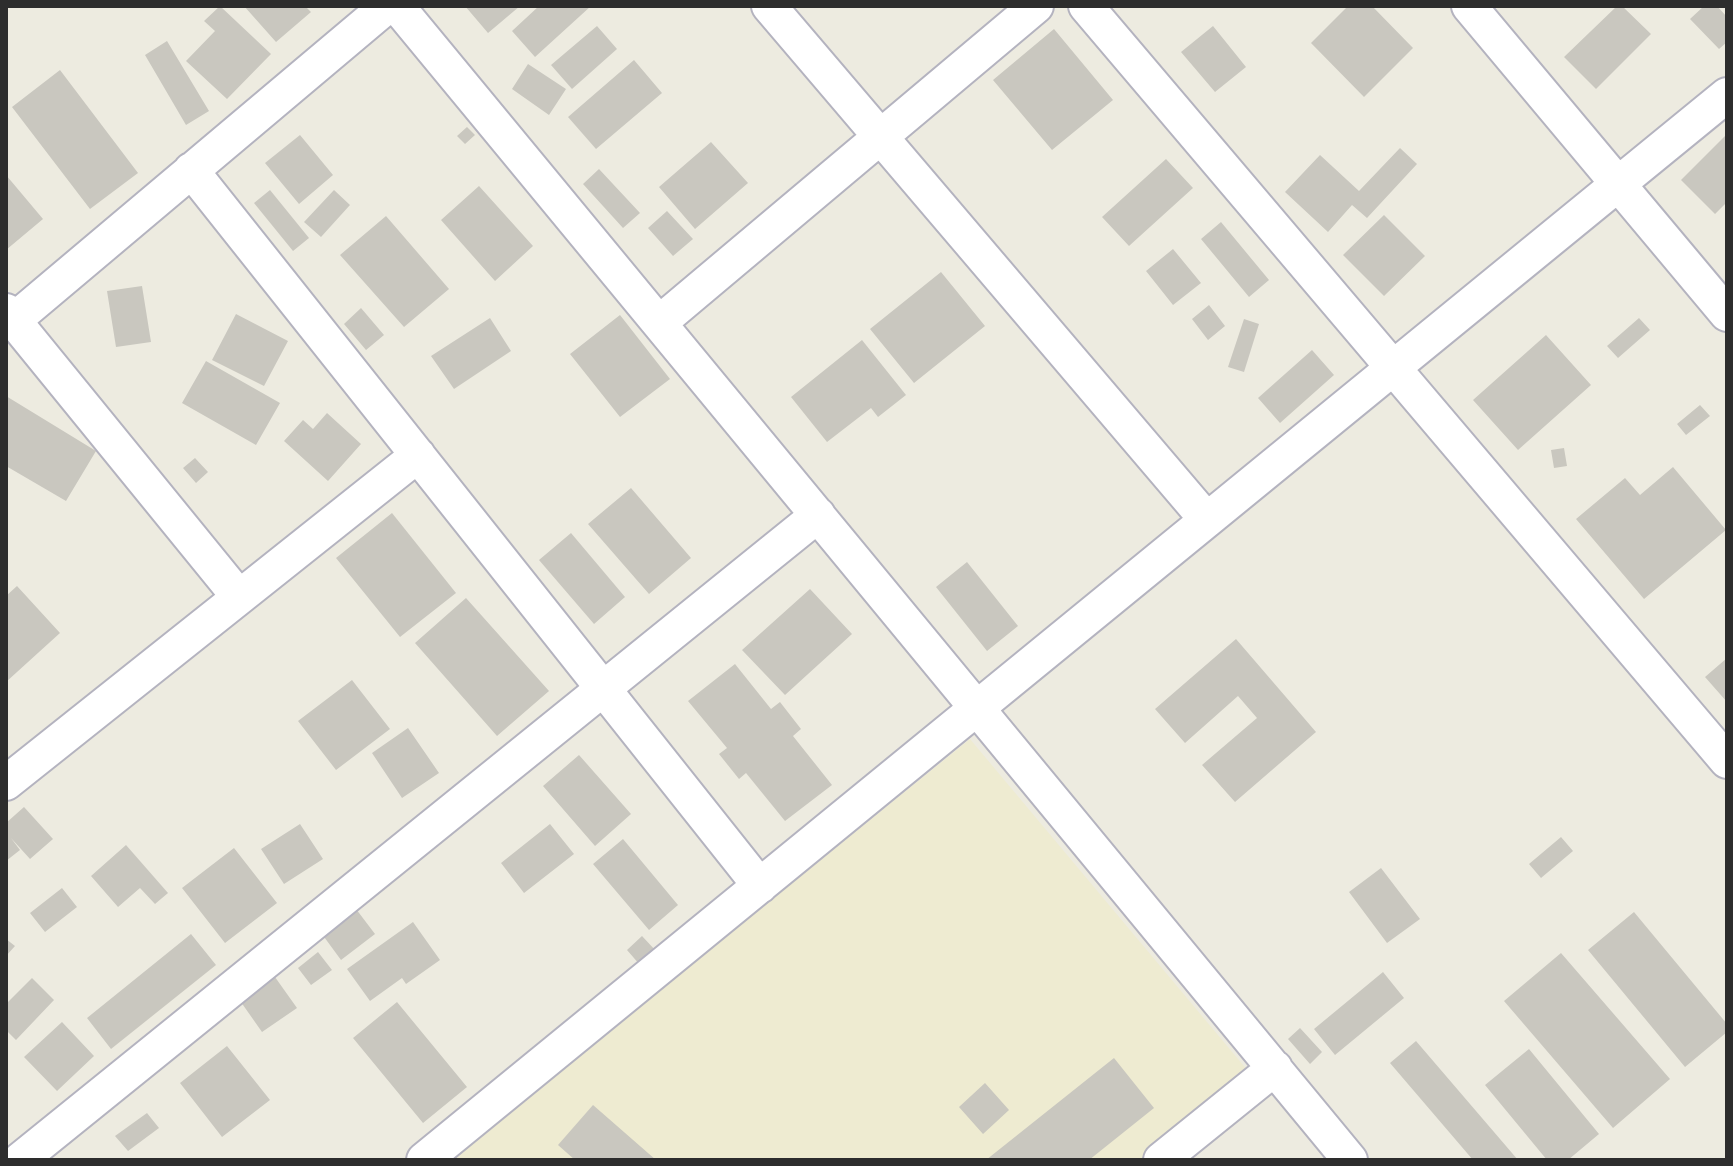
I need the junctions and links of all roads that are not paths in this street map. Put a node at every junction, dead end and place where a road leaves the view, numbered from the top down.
1 (387, 6) edge
2 (397, 6) edge
3 (769, 6) edge
4 (1036, 6) edge
5 (1086, 6) edge
6 (1469, 6) edge
7 (1727, 95) edge
8 (880, 137) junction
9 (191, 170) junction
10 (1618, 184) junction
11 (1727, 314) edge
12 (10, 316) edge
13 (659, 323) junction
14 (1393, 368) junction
15 (418, 455) junction
16 (818, 515) junction
17 (1207, 520) junction
18 (239, 597) junction
19 (603, 689) junction
20 (977, 708) junction
21 (1727, 761) edge
22 (6, 783) edge
23 (760, 886) junction
24 (1275, 1068) junction
25 (20, 1160) edge
26 (424, 1160) edge
27 (1161, 1160) edge
28 (1350, 1160) edge

1 - 9 street
2 - 13 street
3 - 8 street
4 - 8 street
5 - 14 street
6 - 10 street
7 - 10 street
8 - 13 street
8 - 17 street
9 - 12 street
9 - 15 street
10 - 11 street
10 - 14 street
12 - 18 street
13 - 16 street
14 - 17 street
14 - 21 street
15 - 18 street
15 - 19 street
16 - 19 street
16 - 20 street
17 - 20 street
18 - 22 street
19 - 23 street
19 - 25 street
20 - 23 street
20 - 24 street
23 - 26 street
24 - 27 street
24 - 28 street

